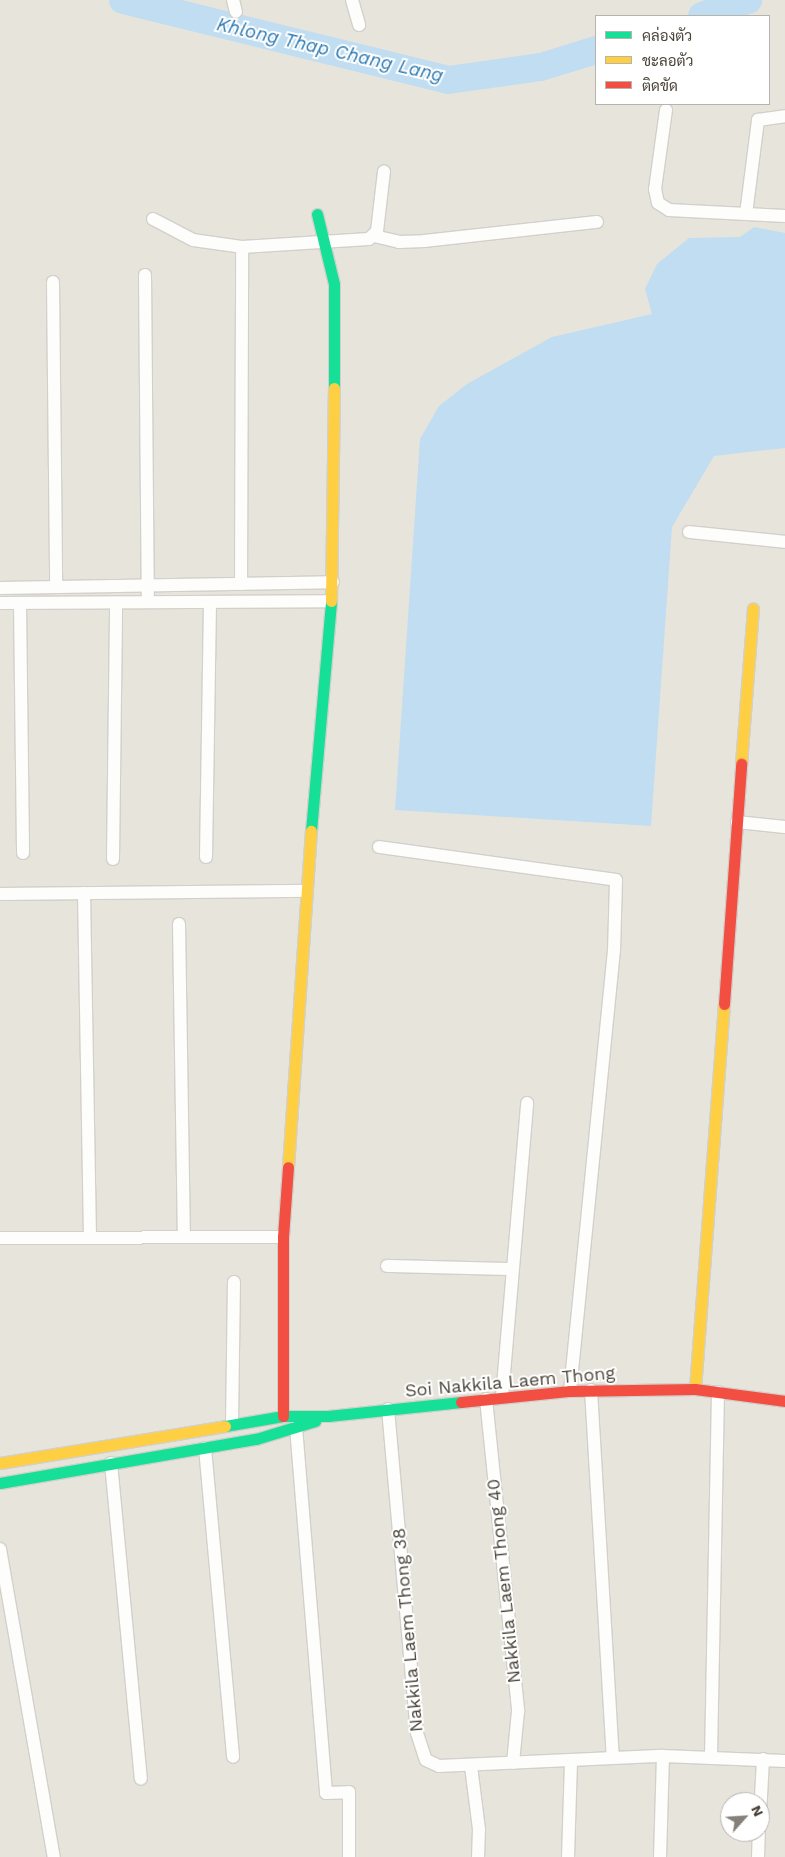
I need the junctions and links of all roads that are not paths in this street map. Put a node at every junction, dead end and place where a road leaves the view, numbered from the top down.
1 (352, 0) edge
2 (359, 25) dead end
3 (666, 110) dead end
4 (785, 116) edge
5 (384, 171) dead end
6 (318, 214) dead end
7 (746, 214) junction
8 (785, 216) edge
9 (153, 219) dead end
10 (597, 222) dead end
11 (374, 236) junction
12 (326, 242) junction
13 (242, 247) junction
14 (145, 275) dead end
15 (53, 282) dead end
16 (689, 532) dead end
17 (785, 542) edge
18 (333, 582) junction
19 (241, 584) junction
20 (148, 586) junction
21 (56, 587) junction
22 (0, 588) edge
23 (331, 601) junction
24 (210, 602) junction
25 (0, 603) edge
26 (116, 603) junction
27 (148, 603) junction
28 (20, 604) junction
29 (753, 608) dead end
30 (737, 822) junction
31 (785, 827) edge
32 (379, 847) dead end
33 (23, 853) dead end
34 (206, 857) dead end
35 (113, 859) dead end
36 (306, 891) junction
37 (84, 893) junction
38 (0, 894) edge
39 (179, 924) dead end
40 (527, 1103) dead end
41 (184, 1237) junction
42 (283, 1237) junction
43 (0, 1238) edge
44 (90, 1238) junction
45 (387, 1266) dead end
46 (511, 1269) junction
47 (234, 1282) dead end
48 (695, 1389) junction
49 (570, 1390) junction
50 (591, 1390) junction
51 (718, 1392) junction
52 (502, 1397) junction
53 (486, 1399) junction
54 (785, 1401) edge
55 (388, 1409) junction
56 (283, 1416) junction
57 (328, 1416) junction
58 (232, 1424) junction
59 (296, 1427) junction
60 (204, 1448) junction
61 (0, 1463) edge
62 (111, 1463) junction
63 (0, 1482) edge
64 (0, 1549) edge
65 (663, 1756) junction
66 (233, 1757) dead end
67 (613, 1757) junction
68 (711, 1757) junction
69 (763, 1759) junction
70 (571, 1760) junction
71 (785, 1761) edge
72 (513, 1763) junction
73 (471, 1766) junction
74 (141, 1778) dead end
75 (761, 1792) edge
76 (759, 1842) edge
77 (54, 1857) edge
78 (349, 1857) edge
79 (478, 1857) edge
80 (568, 1857) edge
81 (660, 1857) edge
82 (758, 1857) edge

1 - 2 street
3 - 7 street
4 - 7 street
5 - 11 street
6 - 12 street
7 - 8 street
9 - 13 street
10 - 11 street
11 - 12 street
12 - 13 street
12 - 18 street
13 - 19 street
14 - 20 street
15 - 21 street
16 - 17 street
18 - 19 street
18 - 23 street
19 - 20 street
20 - 21 street
20 - 27 street
21 - 22 street
23 - 24 street
23 - 36 street
24 - 27 street
24 - 34 street
25 - 28 street
26 - 27 street
26 - 28 street
26 - 35 street
28 - 33 street
29 - 30 street
30 - 31 street
30 - 48 street
32 - 49 street
36 - 37 street
36 - 42 street
37 - 38 street
37 - 44 street
39 - 41 street
40 - 46 street
41 - 42 street
41 - 44 street
42 - 56 street
43 - 44 street
45 - 46 street
46 - 52 street
47 - 58 street
48 - 50 street, Soi Nakkila Laem Thong
48 - 51 street, Soi Nakkila Laem Thong
49 - 50 street, Soi Nakkila Laem Thong
49 - 52 street, Soi Nakkila Laem Thong
50 - 67 street
51 - 54 street, Soi Nakkila Laem Thong
51 - 68 street
52 - 53 street, Soi Nakkila Laem Thong
53 - 55 street, Soi Nakkila Laem Thong
53 - 72 street, Nakkila Laem Thong 40
55 - 57 street, Soi Nakkila Laem Thong
55 - 73 street, Nakkila Laem Thong 38
56 - 57 street, Soi Nakkila Laem Thong
56 - 58 street, Soi Nakkila Laem Thong
57 - 59 street, Soi Nakkila Laem Thong
58 - 61 street, Soi Nakkila Laem Thong
59 - 60 street, Soi Nakkila Laem Thong
59 - 78 street
60 - 62 street, Soi Nakkila Laem Thong
60 - 66 street
62 - 63 street, Soi Nakkila Laem Thong
62 - 74 street
64 - 77 street
65 - 67 street, Nakkila Laem Thong 38
65 - 68 street, Nakkila Laem Thong 38
65 - 81 street
67 - 70 street, Nakkila Laem Thong 38
68 - 69 street, Nakkila Laem Thong 38
69 - 71 street, Nakkila Laem Thong 38
69 - 75 street
70 - 72 street, Nakkila Laem Thong 38
70 - 80 street
72 - 73 street, Nakkila Laem Thong 38
73 - 79 street
76 - 82 street

